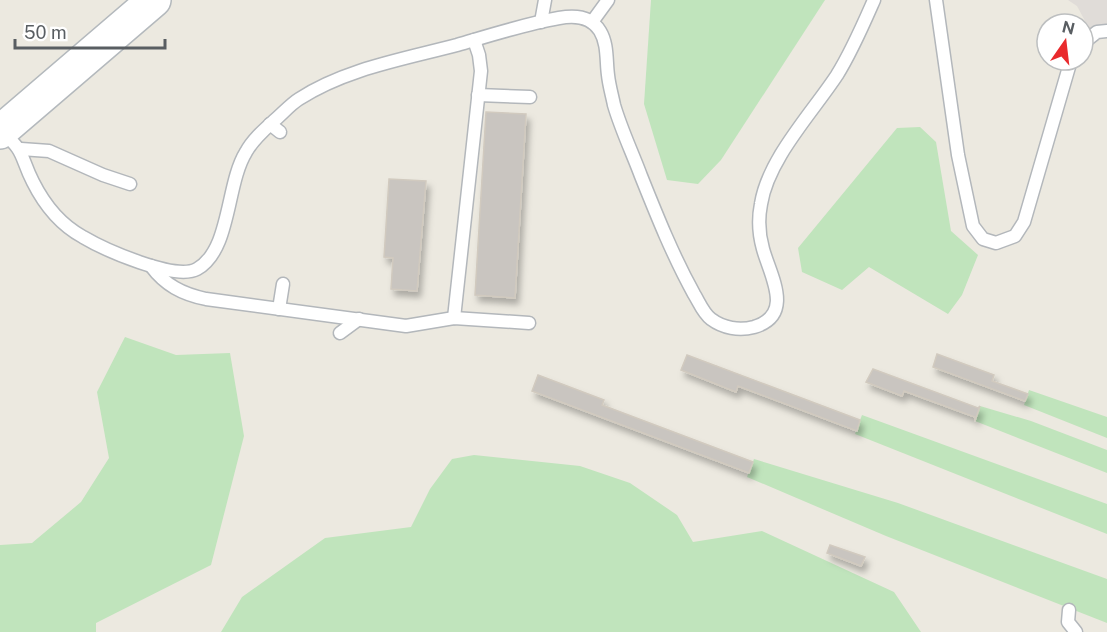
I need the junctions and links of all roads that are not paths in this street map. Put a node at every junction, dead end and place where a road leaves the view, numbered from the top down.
1 (154, 0) edge
2 (545, 0) edge
3 (608, 0) edge
4 (874, 0) edge
5 (936, 0) edge
6 (541, 22) junction
7 (592, 22) junction
8 (474, 40) junction
9 (1068, 72) edge
10 (478, 95) junction
11 (530, 97) dead end
12 (7, 138) edge
13 (130, 184) dead end
14 (151, 266) junction
15 (284, 284) dead end
16 (279, 309) junction
17 (454, 318) junction
18 (359, 319) junction
19 (529, 323) dead end
20 (340, 333) dead end
21 (1069, 610) dead end
22 (1076, 632) edge

1 - 12 main road
2 - 6 lane
3 - 7 lane
4 - 7 lane
5 - 9 lane
6 - 7 lane
6 - 8 lane
8 - 10 lane
8 - 14 lane
10 - 11 lane
10 - 17 lane
12 - 13 lane
12 - 14 lane
14 - 16 lane
15 - 16 lane
16 - 18 lane
17 - 18 lane
17 - 19 lane
18 - 20 lane
21 - 22 lane

